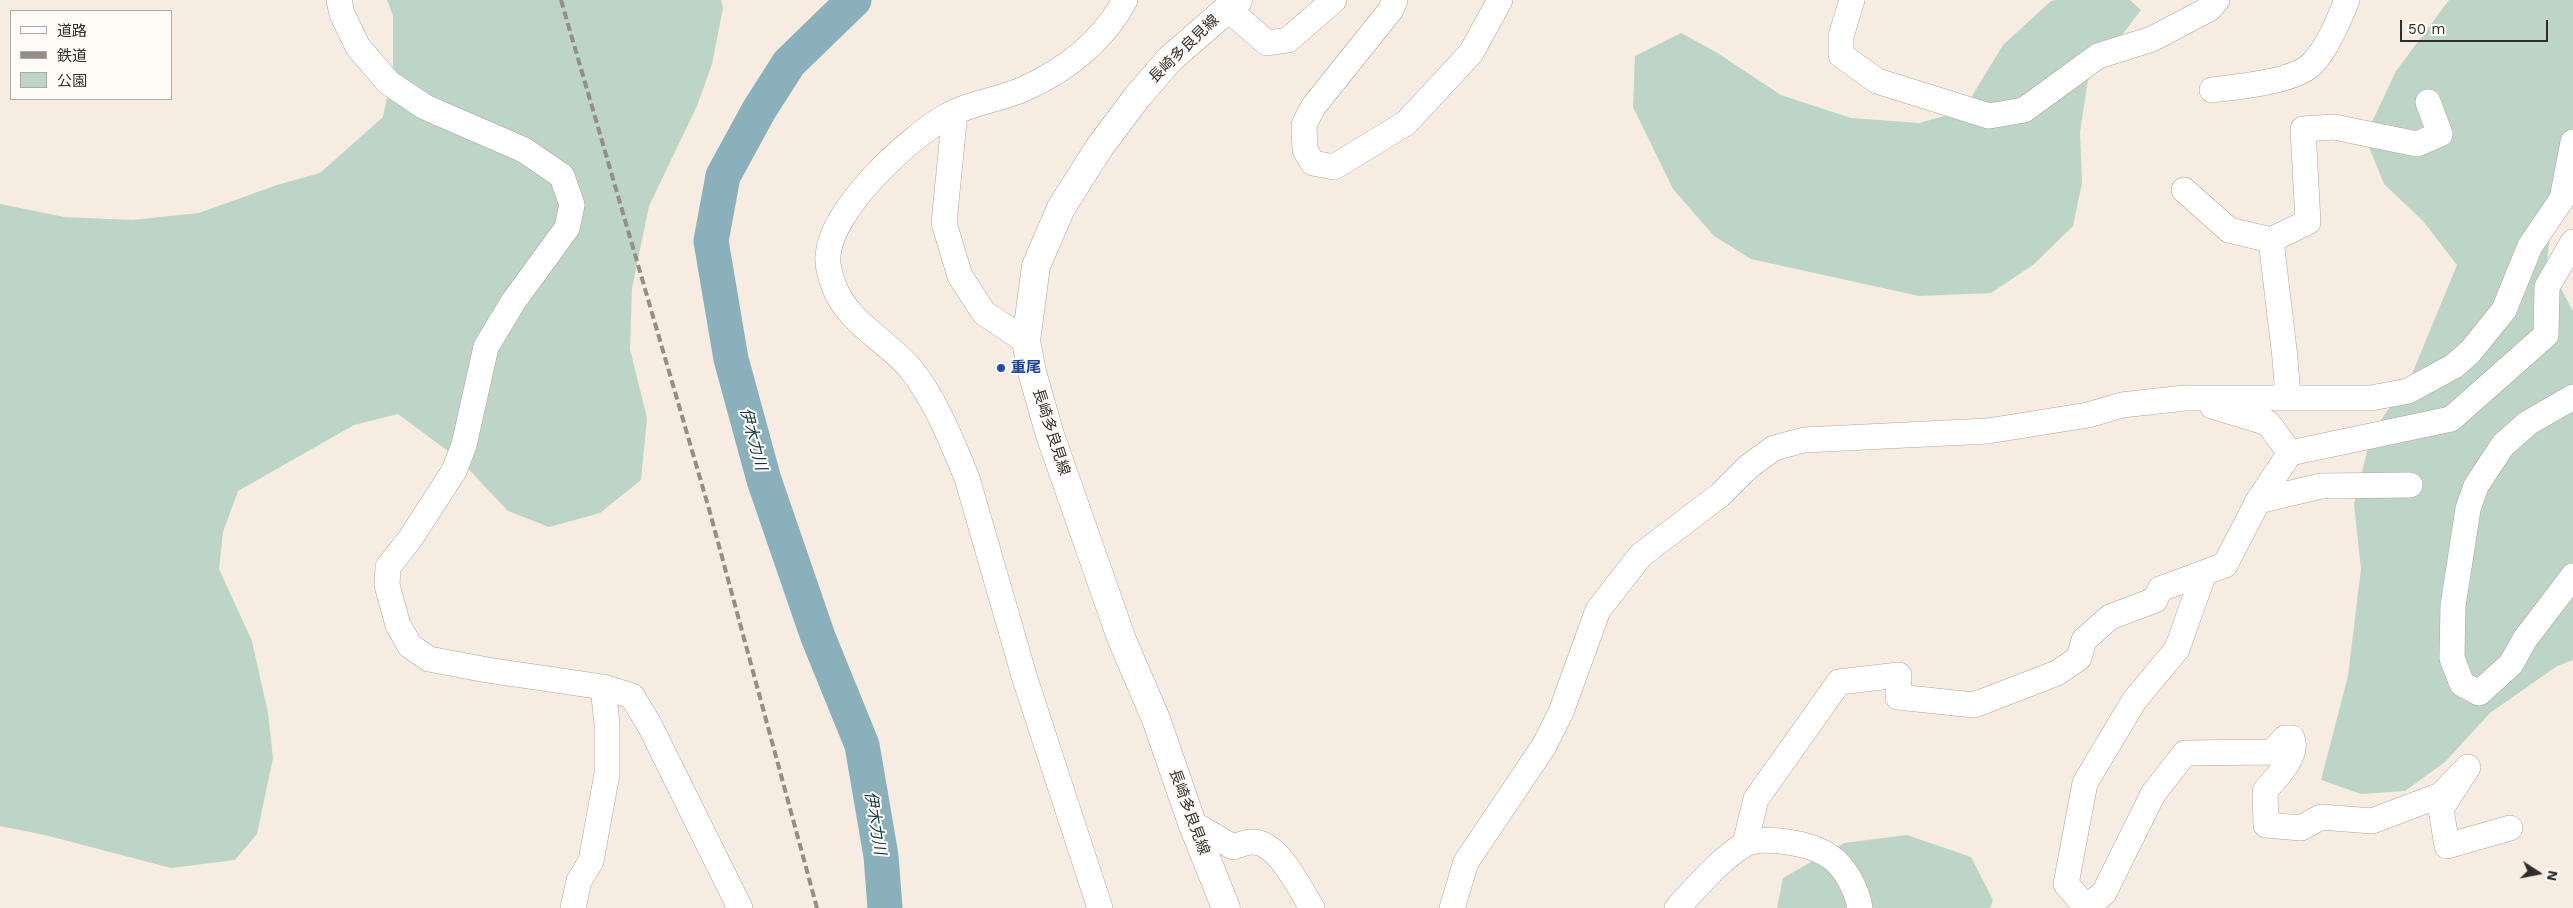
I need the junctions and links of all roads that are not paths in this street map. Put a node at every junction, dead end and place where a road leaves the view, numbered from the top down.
1 (339, 0) edge
2 (1125, 0) edge
3 (1334, 0) edge
4 (1395, 0) edge
5 (1500, 0) edge
6 (1852, 0) edge
7 (2217, 0) edge
8 (2347, 0) edge
9 (1233, 4) edge
10 (2212, 90) dead end
11 (2428, 102) dead end
12 (949, 115) junction
13 (2573, 142) edge
14 (2184, 190) dead end
15 (2271, 240) junction
16 (2573, 242) edge
17 (1026, 341) junction
18 (2573, 397) edge
19 (2186, 398) junction
20 (2288, 398) junction
21 (2290, 453) junction
22 (2410, 485) dead end
23 (2258, 501) junction
24 (2204, 573) junction
25 (2573, 576) edge
26 (603, 687) junction
27 (1192, 822) junction
28 (2510, 828) dead end
29 (1745, 844) junction
30 (574, 908) edge
31 (740, 908) edge
32 (1100, 908) edge
33 (1226, 908) edge
34 (1312, 908) edge
35 (1452, 908) edge
36 (1676, 908) edge
37 (1860, 908) edge

1 - 26 street
2 - 12 street
3 - 9 street
4 - 5 street
6 - 7 street
8 - 10 street
9 - 17 main road, 長崎多良見線
11 - 15 street
12 - 17 street
12 - 32 street
13 - 20 street
14 - 15 street
15 - 20 street
16 - 21 street
17 - 27 main road, 長崎多良見線
18 - 25 street
19 - 20 street
19 - 21 street
19 - 35 street
21 - 23 street
22 - 23 street
23 - 24 street
24 - 28 street
24 - 29 street
26 - 30 street
26 - 31 street
27 - 33 main road, 長崎多良見線
27 - 34 street
29 - 36 street
29 - 37 street

